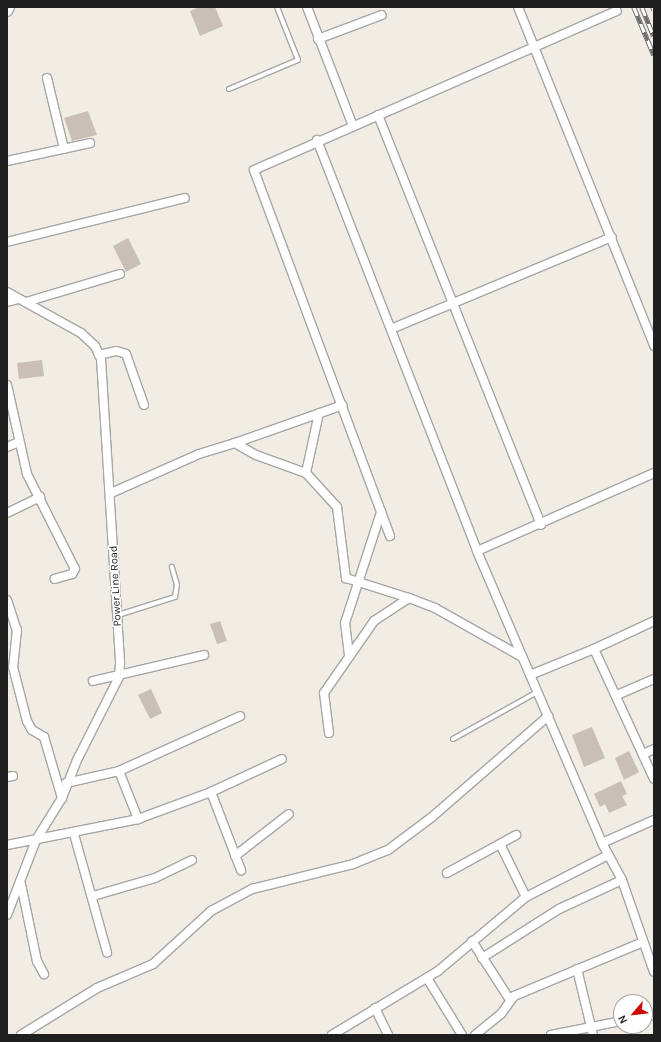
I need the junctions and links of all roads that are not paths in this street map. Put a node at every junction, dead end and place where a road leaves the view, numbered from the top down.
1 (9, 7) edge
2 (277, 7) edge
3 (307, 7) edge
4 (518, 7) edge
5 (617, 10) dead end
6 (7, 11) edge
7 (382, 15) dead end
8 (318, 39) junction
9 (534, 46) junction
10 (47, 78) dead end
11 (229, 89) dead end
12 (378, 115) junction
13 (353, 126) junction
14 (318, 140) junction
15 (90, 143) dead end
16 (64, 149) junction
17 (7, 161) edge
18 (185, 198) dead end
19 (612, 237) junction
20 (7, 242) edge
21 (120, 274) dead end
22 (7, 292) edge
23 (22, 300) junction
24 (7, 302) edge
25 (453, 304) junction
26 (391, 330) junction
27 (654, 346) edge
28 (99, 355) junction
29 (7, 385) edge
30 (144, 404) dead end
31 (343, 405) junction
32 (319, 413) junction
33 (19, 442) junction
34 (235, 443) junction
35 (7, 447) edge
36 (654, 473) edge
37 (306, 474) junction
38 (111, 493) junction
39 (40, 497) junction
40 (381, 512) junction
41 (7, 513) edge
42 (541, 525) junction
43 (390, 536) dead end
44 (477, 551) junction
45 (172, 567) dead end
46 (55, 579) dead end
47 (358, 582) junction
48 (409, 598) junction
49 (7, 600) edge
50 (118, 615) junction
51 (654, 621) edge
52 (594, 649) junction
53 (204, 655) dead end
54 (349, 655) junction
55 (522, 657) junction
56 (530, 675) junction
57 (119, 677) junction
58 (654, 679) edge
59 (93, 681) dead end
60 (537, 692) junction
61 (617, 696) junction
62 (240, 716) dead end
63 (548, 716) junction
64 (329, 733) dead end
65 (453, 739) dead end
66 (654, 749) edge
67 (643, 754) junction
68 (282, 759) dead end
69 (119, 771) junction
70 (654, 779) edge
71 (66, 783) junction
72 (211, 792) junction
73 (62, 798) junction
74 (289, 814) dead end
75 (138, 819) junction
76 (654, 820) edge
77 (74, 834) junction
78 (516, 835) dead end
79 (36, 840) junction
80 (602, 842) junction
81 (500, 844) junction
82 (7, 845) edge
83 (608, 855) junction
84 (235, 856) junction
85 (192, 860) dead end
86 (241, 870) dead end
87 (447, 873) dead end
88 (622, 880) junction
89 (21, 884) junction
90 (93, 896) junction
91 (526, 896) junction
92 (10, 901) edge
93 (7, 915) edge
94 (472, 941) junction
95 (643, 942) junction
96 (106, 952) dead end
97 (482, 958) junction
98 (577, 969) junction
99 (654, 972) edge
100 (44, 974) dead end
101 (427, 978) junction
102 (510, 1000) junction
103 (375, 1008) junction
104 (613, 1022) edge
105 (591, 1026) junction
106 (21, 1035) edge
107 (332, 1035) edge
108 (388, 1035) edge
109 (462, 1035) edge
110 (475, 1035) edge
111 (551, 1035) edge
112 (593, 1035) edge

1 - 6 street
2 - 11 lane
3 - 8 street
4 - 9 street
5 - 9 street
7 - 8 street
8 - 13 street
9 - 12 street
9 - 19 street
10 - 16 street
12 - 13 street
12 - 25 street
13 - 14 street
14 - 26 street
14 - 31 street
15 - 16 street
16 - 17 street
18 - 20 street
19 - 25 street
19 - 27 street
21 - 23 street
22 - 23 street
23 - 24 street
23 - 28 street
25 - 26 street
25 - 42 street
26 - 44 street
28 - 30 street
28 - 38 street, Power Line Road
29 - 33 street
31 - 32 street
31 - 40 street
32 - 34 street
32 - 37 street
33 - 35 street
33 - 39 street
34 - 37 street
34 - 38 street
36 - 42 street
37 - 47 street
38 - 50 street, Power Line Road
39 - 41 street
39 - 46 street
40 - 43 street
40 - 47 street
42 - 44 street
44 - 55 street
45 - 50 lane
47 - 48 street
47 - 54 street
48 - 54 street
48 - 55 street
49 - 73 street
50 - 57 street, Power Line Road
51 - 52 street
52 - 56 street
52 - 61 street
53 - 57 street
54 - 64 street
55 - 56 street
56 - 60 street
57 - 59 street
57 - 71 street, Power Line Road
58 - 61 street
60 - 63 street
60 - 65 lane
61 - 67 street
62 - 69 street
63 - 80 street
63 - 106 street
66 - 67 street
67 - 70 street
68 - 72 street
69 - 71 street
69 - 75 street
71 - 73 street, Power Line Road
72 - 75 street
72 - 84 street
73 - 79 street, Power Line Road
74 - 84 street
75 - 77 street
76 - 80 street
77 - 79 street
77 - 90 street
78 - 81 street
79 - 82 street
79 - 89 street, Power Line Road
80 - 83 street
81 - 87 street
81 - 91 street
83 - 88 street
83 - 91 street
84 - 86 street
85 - 90 street
88 - 95 street
88 - 97 street
89 - 92 street, Power Line Road
89 - 100 street
90 - 96 street
91 - 94 street
92 - 93 street, Power Line Road
94 - 97 street
94 - 101 street
95 - 98 street
95 - 99 street
97 - 102 street
98 - 102 street
98 - 105 street
101 - 103 street
101 - 109 street
102 - 110 street
103 - 107 street
103 - 108 street
104 - 105 street
105 - 111 street
105 - 112 street

